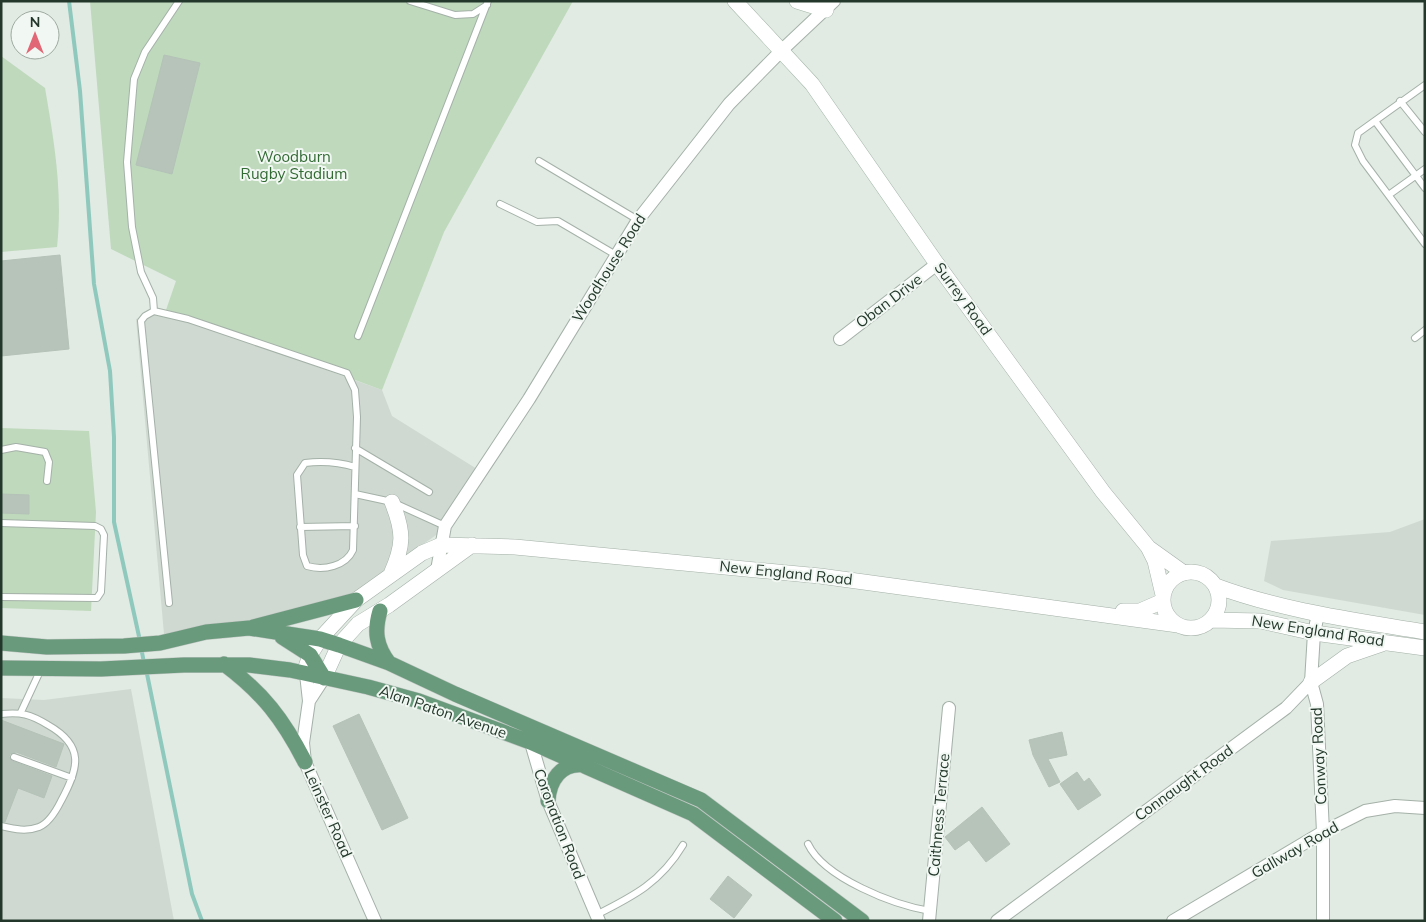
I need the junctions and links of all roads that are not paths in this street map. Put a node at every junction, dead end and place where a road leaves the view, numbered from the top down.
1 (179, 1) edge
2 (410, 1) edge
3 (735, 1) edge
4 (797, 1) edge
5 (487, 3) edge
6 (831, 4) edge
7 (782, 50) junction
8 (1425, 85) edge
9 (1400, 101) junction
10 (1375, 121) junction
11 (1425, 132) edge
12 (539, 161) dead end
13 (1425, 169) edge
14 (1416, 176) junction
15 (1425, 188) edge
16 (1390, 194) junction
17 (500, 204) dead end
18 (638, 220) junction
19 (1425, 244) edge
20 (616, 255) junction
21 (938, 264) junction
22 (154, 312) junction
23 (1425, 330) edge
24 (358, 336) dead end
25 (1414, 338) dead end
26 (840, 339) dead end
27 (356, 448) junction
28 (1, 450) edge
29 (355, 467) junction
30 (47, 481) dead end
31 (430, 492) dead end
32 (355, 494) junction
33 (392, 502) junction
34 (1, 523) edge
35 (354, 526) junction
36 (445, 526) junction
37 (300, 527) junction
38 (441, 545) junction
39 (472, 545) junction
40 (1148, 547) junction
41 (437, 570) junction
42 (1184, 573) junction
43 (390, 575) junction
44 (1216, 586) junction
45 (1, 597) edge
46 (1163, 598) junction
47 (356, 600) junction
48 (168, 603) dead end
49 (380, 611) junction
50 (1099, 614) junction
51 (1318, 614) junction
52 (1211, 620) junction
53 (1178, 625) junction
54 (250, 628) junction
55 (271, 632) junction
56 (1314, 632) junction
57 (1425, 632) edge
58 (320, 639) junction
59 (1, 643) edge
60 (1386, 643) junction
61 (339, 645) junction
62 (1425, 648) edge
63 (310, 655) junction
64 (389, 663) junction
65 (224, 664) junction
66 (1, 668) edge
67 (41, 669) junction
68 (306, 674) junction
69 (324, 678) junction
70 (1311, 682) junction
71 (309, 701) junction
72 (949, 708) dead end
73 (21, 712) junction
74 (1, 714) edge
75 (527, 724) junction
76 (530, 742) junction
77 (14, 757) dead end
78 (305, 762) junction
79 (588, 766) junction
80 (72, 778) junction
81 (548, 802) junction
82 (1425, 808) edge
83 (1, 826) edge
84 (1323, 832) junction
85 (683, 844) dead end
86 (808, 844) dead end
87 (929, 916) edge
88 (598, 918) edge
89 (375, 921) edge
90 (835, 921) edge
91 (862, 921) edge
92 (997, 921) edge
93 (1173, 921) edge
94 (1323, 921) edge

1 - 22 lane
2 - 5 lane
3 - 7 street, Surrey Road
4 - 6 street
5 - 24 lane
6 - 7 street, Woodhouse Road
7 - 18 street, Woodhouse Road
7 - 21 street, Surrey Road
8 - 9 lane
9 - 10 lane
9 - 11 lane
10 - 14 lane
10 - 16 lane
12 - 18 lane
13 - 14 lane
14 - 15 lane
14 - 16 lane
16 - 19 lane
17 - 20 lane
18 - 20 street, Woodhouse Road
20 - 36 street, Woodhouse Road
21 - 26 street, Oban Drive
21 - 40 street, Surrey Road
22 - 27 lane
22 - 48 lane
23 - 25 lane
27 - 29 lane
27 - 31 lane
28 - 30 lane
29 - 32 lane
29 - 37 lane
32 - 33 lane
32 - 35 lane
33 - 36 lane
33 - 43 street
34 - 45 lane
35 - 37 lane
35 - 37 lane
36 - 38 street, Woodhouse Road
38 - 39 street, New England Road
38 - 41 street, Woodhouse Road
38 - 43 street, New England Road
39 - 41 street
39 - 50 street, New England Road
40 - 42 street, Surrey Road
40 - 46 street, Surrey Road
41 - 49 street
42 - 44 street
42 - 46 street
43 - 47 street, New England Road
44 - 51 street, New England Road
44 - 52 street
46 - 50 street, New England Road
46 - 53 street
47 - 54 main road
47 - 58 street, New England Road
49 - 61 street
49 - 64 main road
50 - 53 street, New England Road
51 - 56 street
51 - 57 street, New England Road
52 - 53 street
52 - 56 street, New England Road
54 - 55 main road, Alan Paton Avenue
54 - 59 main road, Alan Paton Avenue
55 - 58 main road, Alan Paton Avenue
55 - 63 main road
56 - 60 street, New England Road
56 - 70 street
58 - 61 main road, Alan Paton Avenue
58 - 63 street, New England Road
60 - 62 street, New England Road
60 - 70 street
61 - 64 main road, Alan Paton Avenue
61 - 69 street
63 - 68 street
63 - 69 main road
64 - 75 main road, Alan Paton Avenue
65 - 67 main road, Alan Paton Avenue
65 - 68 main road, Alan Paton Avenue
65 - 78 main road
66 - 67 main road, Alan Paton Avenue
67 - 73 lane
68 - 69 main road, Alan Paton Avenue
68 - 71 street, Leinster Road
69 - 71 street, Leinster Road
69 - 76 main road, Alan Paton Avenue
70 - 84 street, Conway Road
70 - 92 street, Connaught Road
71 - 78 street, Leinster Road
72 - 87 street, Caithness Terrace
73 - 74 lane
73 - 80 lane
75 - 76 street, Coronation Road
75 - 91 main road, Alan Paton Avenue
76 - 79 main road, Alan Paton Avenue
76 - 81 street, Coronation Road
77 - 80 lane
78 - 89 street, Leinster Road
79 - 81 main road
79 - 90 main road, Alan Paton Avenue
80 - 83 lane
81 - 88 street, Coronation Road
82 - 84 street, Gallway Road
84 - 93 street, Gallway Road
84 - 94 street, Conway Road
85 - 88 lane
86 - 87 lane

